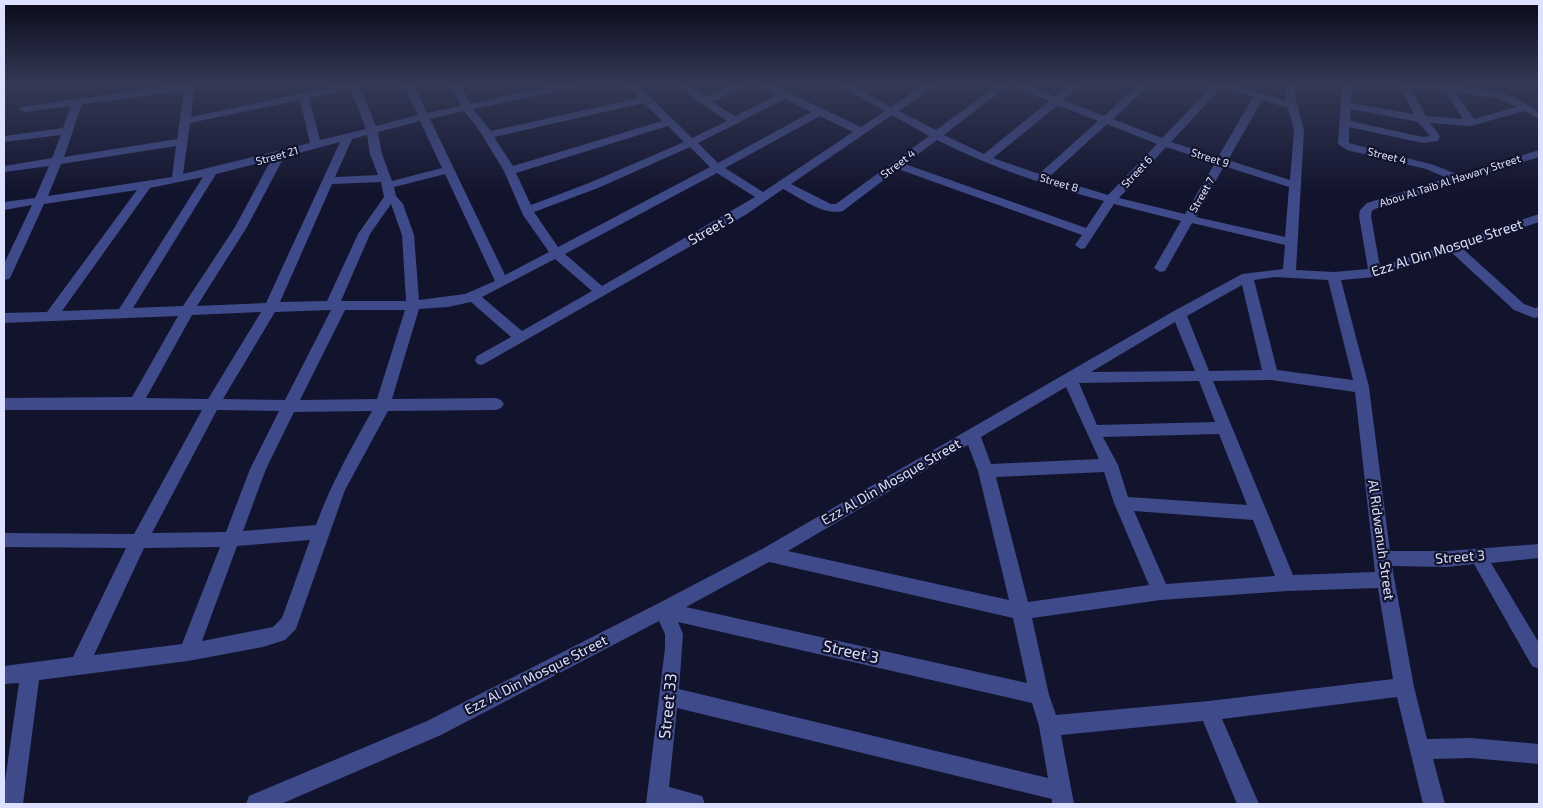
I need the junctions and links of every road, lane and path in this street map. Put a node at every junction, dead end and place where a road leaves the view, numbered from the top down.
1 (71, 122) edge
2 (185, 122) edge
3 (310, 122) edge
4 (369, 122) edge
5 (405, 122) edge
6 (425, 122) edge
7 (478, 122) edge
8 (546, 122) edge
9 (669, 122) joint
10 (734, 122) edge
11 (803, 122) edge
12 (840, 122) edge
13 (877, 122) edge
14 (914, 122) edge
15 (955, 122) edge
16 (1031, 122) edge
17 (1104, 122) edge
18 (1107, 122) edge
19 (1185, 122) edge
20 (1244, 122) edge
21 (1297, 122) edge
22 (1424, 122) edge
23 (1455, 122) edge
24 (1476, 122) edge
25 (1344, 123) joint
26 (1471, 123) joint
27 (372, 130) junction
28 (68, 131) junction
29 (862, 132) junction
30 (488, 135) junction
31 (938, 135) junction
32 (348, 136) junction
33 (4, 140) edge
34 (182, 142) junction
35 (691, 143) junction
36 (1164, 143) junction
37 (316, 145) junction
38 (1539, 153) edge
39 (279, 156) junction
40 (986, 158) junction
41 (58, 161) junction
42 (1222, 161) junction
43 (896, 165) junction
44 (717, 168) junction
45 (4, 169) edge
46 (448, 170) junction
47 (510, 171) junction
48 (212, 172) junction
49 (1042, 178) junction
50 (177, 179) junction
51 (1459, 179) junction
52 (328, 181) junction
53 (146, 185) junction
54 (784, 185) junction
55 (1295, 185) junction
56 (388, 187) junction
57 (764, 198) junction
58 (1111, 199) junction
59 (41, 200) junction
60 (4, 206) edge
61 (527, 210) junction
62 (1189, 218) junction
63 (1539, 218) edge
64 (1089, 232) junction
65 (1292, 243) junction
66 (1081, 245) dead end
67 (1454, 248) junction
68 (556, 253) junction
69 (1160, 268) dead end
70 (1375, 273) junction
71 (1289, 274) junction
72 (4, 276) edge
73 (1334, 276) junction
74 (1247, 277) junction
75 (502, 282) junction
76 (601, 292) junction
77 (473, 296) junction
78 (413, 305) junction
79 (336, 306) junction
80 (271, 307) junction
81 (188, 311) junction
82 (1539, 312) edge
83 (123, 313) junction
84 (1179, 314) junction
85 (51, 316) junction
86 (4, 318) edge
87 (522, 338) junction
88 (482, 360) dead end
89 (1271, 375) junction
90 (1069, 378) junction
91 (1205, 378) junction
92 (1362, 387) junction
93 (136, 403) junction
94 (4, 404) edge
95 (496, 404) dead end
96 (212, 405) junction
97 (291, 406) junction
98 (383, 406) junction
99 (1224, 428) junction
100 (1092, 431) junction
101 (972, 435) junction
102 (1110, 466) junction
103 (986, 471) junction
104 (1122, 503) junction
105 (1258, 513) junction
106 (322, 532) junction
107 (230, 539) junction
108 (4, 540) edge
109 (140, 541) junction
110 (1539, 551) edge
111 (768, 554) junction
112 (1478, 556) junction
113 (1381, 558) junction
114 (1384, 580) junction
115 (1286, 583) junction
116 (1161, 592) junction
117 (663, 610) junction
118 (1021, 611) junction
119 (188, 652) junction
120 (1539, 660) edge
121 (79, 666) junction
122 (30, 672) junction
123 (4, 675) edge
124 (1404, 686) junction
125 (1039, 694) junction
126 (669, 696) junction
127 (1209, 711) junction
128 (1049, 726) junction
129 (1419, 749) junction
130 (1539, 754) edge
131 (1062, 798) edge
132 (657, 799) edge
133 (12, 804) edge
134 (257, 804) edge
135 (694, 804) edge
136 (1248, 804) edge
137 (1434, 804) edge

1 - 28 street
2 - 34 street
3 - 37 street
4 - 27 street
5 - 27 street, Street 21
6 - 46 street
7 - 30 street
8 - 30 street
9 - 35 street
9 - 47 street
10 - 35 street
11 - 44 street
12 - 29 street
13 - 29 street, Street 3
14 - 31 street, Street 8
15 - 31 street, Street 4
16 - 40 street
17 - 49 street
18 - 36 street, Street 9
19 - 36 street, Street 6
20 - 42 street, Street 7
21 - 55 street
22 - 25 street
23 - 26 street
24 - 26 street
25 - 51 street, Street 4
27 - 32 street, Street 21
27 - 56 street
28 - 33 street
28 - 41 street
29 - 54 street, Street 3
30 - 47 street
31 - 40 street, Street 8
31 - 43 street, Street 4
32 - 37 street, Street 21
32 - 52 street
34 - 41 street
34 - 50 street
35 - 44 street
35 - 61 street
36 - 42 street, Street 9
36 - 58 street, Street 6
37 - 39 street, Street 21
38 - 51 street, Abou Al Taib Al Hawary Street
39 - 48 street, Street 21
39 - 81 street
40 - 49 street, Street 8
41 - 45 street
41 - 59 street
42 - 55 street, Street 9
42 - 62 street, Street 7
43 - 54 street, Street 4
43 - 64 street
44 - 57 street
44 - 68 street
46 - 56 street
46 - 75 street
47 - 61 street
48 - 50 street, Street 21
48 - 83 street
49 - 58 street, Street 8
50 - 53 street, Street 21
51 - 70 street, Abou Al Taib Al Hawary Street
52 - 56 street
52 - 80 street
53 - 59 street, Street 21
53 - 85 street
54 - 57 street, Street 3
55 - 65 street
56 - 78 street
56 - 79 street
57 - 76 street, Street 3
58 - 62 street, Street 8
58 - 64 street, Street 6
59 - 60 street, Street 21
59 - 72 street
61 - 68 street
62 - 65 street, Street 8
62 - 69 street, Street 7
63 - 67 street, Ezz Al Din Mosque Street
64 - 66 street, Street 6
65 - 71 street
67 - 70 street, Ezz Al Din Mosque Street
67 - 82 street
68 - 75 street
68 - 76 street
70 - 73 street, Ezz Al Din Mosque Street
71 - 73 street, Ezz Al Din Mosque Street
71 - 74 street, Ezz Al Din Mosque Street
73 - 92 street, Al Ridwanuh Street
74 - 84 street, Ezz Al Din Mosque Street
74 - 89 street
75 - 77 street
76 - 87 street, Street 3
77 - 78 street
77 - 87 street
78 - 79 street
78 - 98 street
79 - 80 street
79 - 97 street
80 - 81 street
80 - 96 street
81 - 83 street
81 - 93 street
83 - 85 street
84 - 90 street, Ezz Al Din Mosque Street
84 - 91 street
85 - 86 street
87 - 88 street, Street 3
89 - 91 street
89 - 92 street
90 - 91 street
90 - 100 street
90 - 101 street, Ezz Al Din Mosque Street
91 - 99 street
92 - 113 street, Al Ridwanuh Street
93 - 94 street
93 - 96 street
95 - 98 street
96 - 97 street
96 - 109 street
97 - 98 street
97 - 107 street
98 - 106 street
99 - 100 street
99 - 105 street
100 - 102 street
101 - 103 street
101 - 111 street, Ezz Al Din Mosque Street
102 - 103 street
102 - 104 street
103 - 118 street
104 - 105 street
104 - 116 street
105 - 115 street
106 - 107 street
106 - 119 street
107 - 109 street
107 - 119 street
108 - 109 street
109 - 121 street
110 - 112 street, Street 3
111 - 117 street, Ezz Al Din Mosque Street
111 - 118 street
112 - 113 street, Street 3
112 - 120 street
113 - 114 street, Al Ridwanuh Street
114 - 115 street
114 - 124 street, Al Ridwanuh Street
115 - 116 street
116 - 118 street
117 - 125 street, Street 3
117 - 126 street, Street 33
117 - 134 street, Ezz Al Din Mosque Street
118 - 125 street
119 - 121 street
121 - 122 street
122 - 123 street
122 - 133 street
124 - 127 street
124 - 129 street, Al Ridwanuh Street
125 - 128 street
126 - 131 street
126 - 132 street, Street 33
127 - 128 street
127 - 136 street
128 - 131 street
129 - 130 street
129 - 137 street, Al Ridwanuh Street
132 - 135 street

